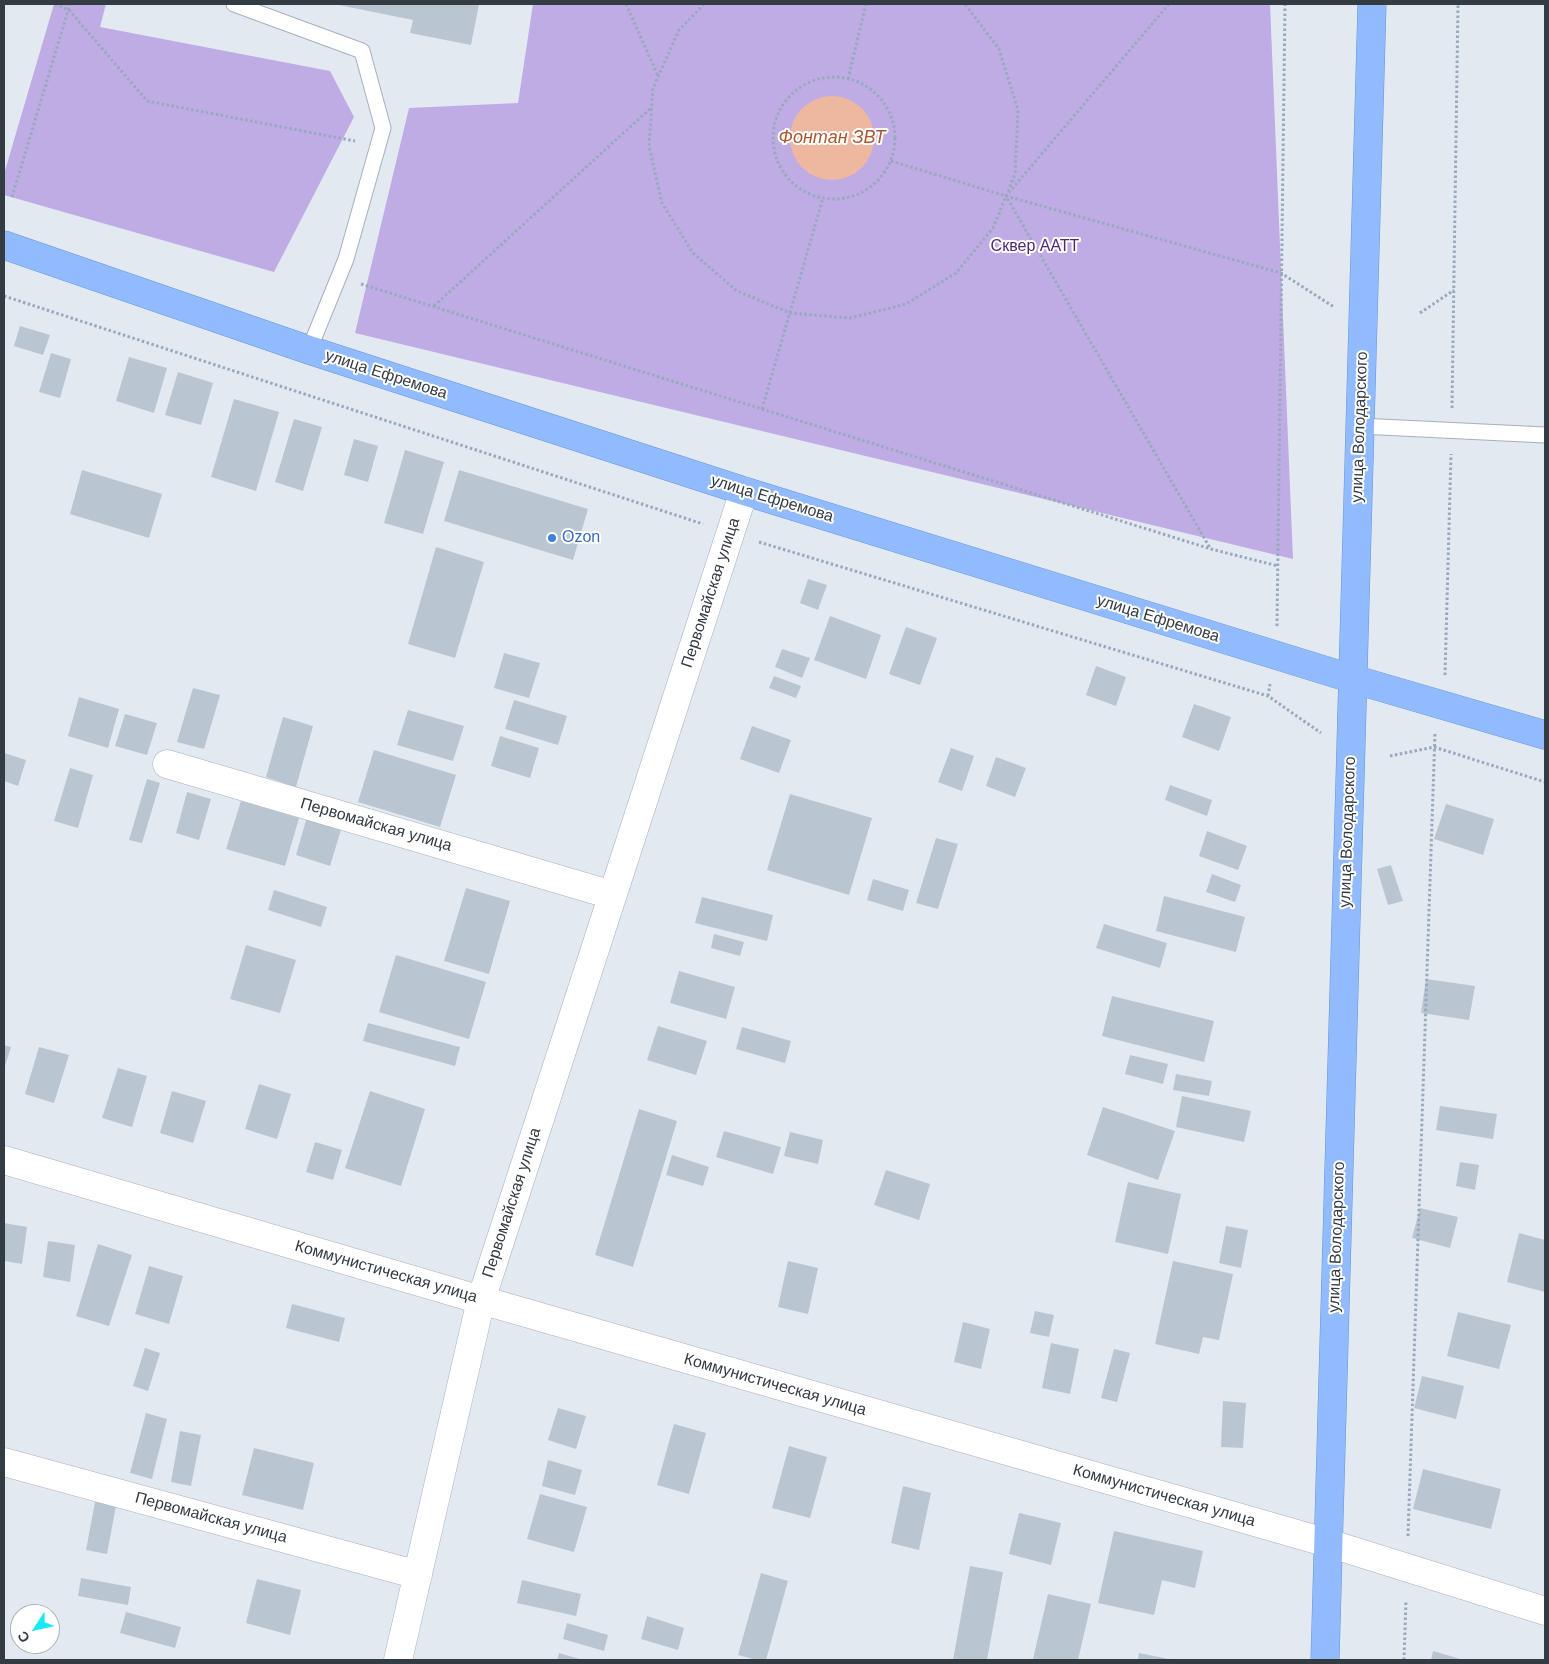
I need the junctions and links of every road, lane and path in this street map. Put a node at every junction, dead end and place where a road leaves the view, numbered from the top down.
1 (55, 4) edge
2 (70, 4) edge
3 (234, 4) edge
4 (626, 4) edge
5 (704, 4) edge
6 (866, 4) edge
7 (965, 4) edge
8 (1169, 4) edge
9 (1285, 4) edge
10 (1372, 4) edge
11 (1458, 4) edge
12 (69, 10) junction
13 (658, 77) junction
14 (848, 79) junction
15 (652, 107) junction
16 (378, 146) junction
17 (891, 161) junction
18 (1006, 196) junction
19 (12, 198) dead end
20 (824, 198) junction
21 (4, 245) edge
22 (1281, 272) junction
23 (338, 277) junction
24 (1454, 290) junction
25 (4, 296) edge
26 (433, 307) junction
27 (1334, 307) dead end
28 (790, 313) junction
29 (1420, 313) dead end
30 (309, 350) junction
31 (762, 408) junction
32 (1360, 426) junction
33 (1452, 431) junction
34 (1545, 436) edge
35 (744, 491) junction
36 (730, 533) junction
37 (1211, 549) junction
38 (1278, 566) junction
39 (1274, 655) junction
40 (1352, 679) junction
41 (1445, 681) dead end
42 (1268, 696) junction
43 (1435, 732) dead end
44 (1321, 733) dead end
45 (1545, 735) edge
46 (1434, 747) junction
47 (1390, 756) dead end
48 (167, 764) dead end
49 (1545, 782) edge
50 (612, 895) junction
51 (4, 1160) edge
52 (480, 1300) junction
53 (4, 1462) edge
54 (1328, 1544) junction
55 (1407, 1568) junction
56 (418, 1575) junction
57 (1545, 1611) edge
58 (398, 1660) edge
59 (1325, 1660) edge
60 (1404, 1660) edge

1 - 12 path
2 - 12 path
3 - 16 lane
4 - 13 path
5 - 13 path
6 - 14 path
7 - 18 path
8 - 18 path
9 - 22 path
10 - 32 main road, улица Володарского
11 - 24 path
12 - 16 path
12 - 19 path
13 - 15 path
14 - 17 path
14 - 20 path
15 - 26 path
15 - 28 path
16 - 23 lane
17 - 18 path
17 - 20 path
18 - 22 path
18 - 28 path
18 - 37 path
20 - 28 path
21 - 30 main road, улица Ефремова
22 - 27 path
22 - 38 path
23 - 26 path
23 - 30 lane
24 - 29 path
24 - 33 path
25 - 36 path
26 - 31 path
28 - 31 path
30 - 35 main road, улица Ефремова
31 - 37 path
32 - 33 lane
32 - 40 main road, улица Володарского
33 - 34 lane
33 - 41 path
35 - 36 street, Первомайская улица
35 - 39 main road, улица Ефремова
36 - 42 path
36 - 50 street, Первомайская улица
37 - 38 path
38 - 39 path
39 - 40 main road, улица Ефремова
39 - 42 path
40 - 45 main road, улица Ефремова
40 - 54 main road, улица Володарского
42 - 44 path
43 - 46 path
46 - 47 path
46 - 49 path
46 - 55 path
48 - 50 street, Первомайская улица
50 - 52 street, Первомайская улица
51 - 52 street, Коммунистическая улица
52 - 54 street, Коммунистическая улица
52 - 56 street, Первомайская улица
53 - 56 street, Первомайская улица
54 - 55 street, Коммунистическая улица
54 - 59 main road, улица Володарского
55 - 57 street, Коммунистическая улица
55 - 60 path
56 - 58 street, Первомайская улица

